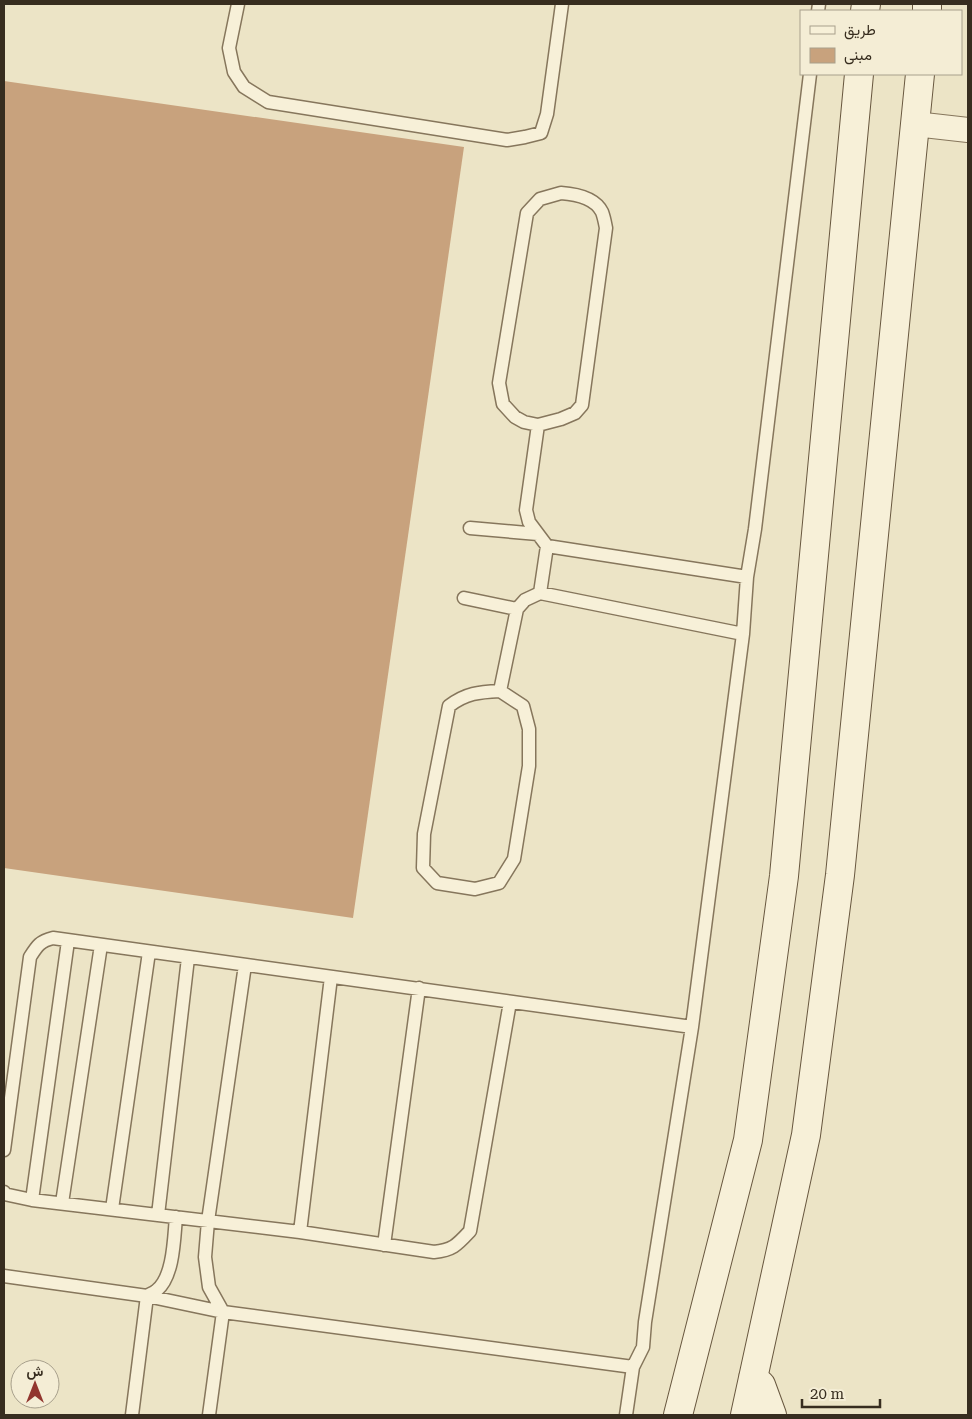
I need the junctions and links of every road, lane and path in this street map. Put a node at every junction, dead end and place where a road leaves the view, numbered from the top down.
1 (238, 4) edge
2 (562, 4) edge
3 (810, 75) edge
4 (859, 75) edge
5 (920, 75) edge
6 (915, 124) junction
7 (968, 130) edge
8 (538, 425) junction
9 (470, 528) dead end
10 (538, 534) junction
11 (547, 546) junction
12 (747, 576) junction
13 (540, 593) junction
14 (464, 598) dead end
15 (517, 609) junction
16 (743, 634) junction
17 (500, 691) junction
18 (68, 941) junction
19 (101, 945) junction
20 (149, 952) junction
21 (188, 958) junction
22 (245, 966) junction
23 (331, 977) junction
24 (419, 988) junction
25 (510, 1002) junction
26 (692, 1027) junction
27 (4, 1150) edge
28 (4, 1192) edge
29 (32, 1200) junction
30 (62, 1203) junction
31 (112, 1209) junction
32 (158, 1215) junction
33 (176, 1217) junction
34 (208, 1221) junction
35 (300, 1232) junction
36 (384, 1244) junction
37 (4, 1276) edge
38 (147, 1296) junction
39 (222, 1312) junction
40 (633, 1367) junction
41 (753, 1378) junction
42 (132, 1415) edge
43 (209, 1415) edge
44 (626, 1415) edge
45 (678, 1415) edge
46 (745, 1415) edge
47 (772, 1415) edge

1 - 2 lane
3 - 12 lane
4 - 45 street
5 - 6 street
6 - 7 street
6 - 41 street
8 - 8 lane
8 - 10 lane
9 - 10 lane
10 - 11 lane
11 - 12 lane
11 - 13 lane
12 - 16 lane
13 - 15 lane
13 - 16 lane
14 - 15 lane
15 - 17 lane
16 - 26 lane
17 - 17 lane
18 - 19 lane
18 - 27 lane
18 - 29 lane
19 - 20 lane
19 - 30 lane
20 - 21 lane
20 - 31 lane
21 - 22 lane
21 - 32 lane
22 - 23 lane
22 - 34 lane
23 - 24 lane
23 - 35 lane
24 - 25 lane
24 - 36 lane
25 - 26 lane
25 - 36 lane
26 - 40 lane
28 - 29 lane
29 - 30 lane
30 - 31 lane
31 - 32 lane
32 - 33 lane
33 - 34 lane
33 - 38 lane
34 - 35 lane
34 - 39 lane
35 - 36 lane
37 - 38 lane
38 - 39 lane
38 - 42 lane
39 - 40 lane
39 - 43 lane
40 - 44 lane
41 - 46 street
41 - 47 street

